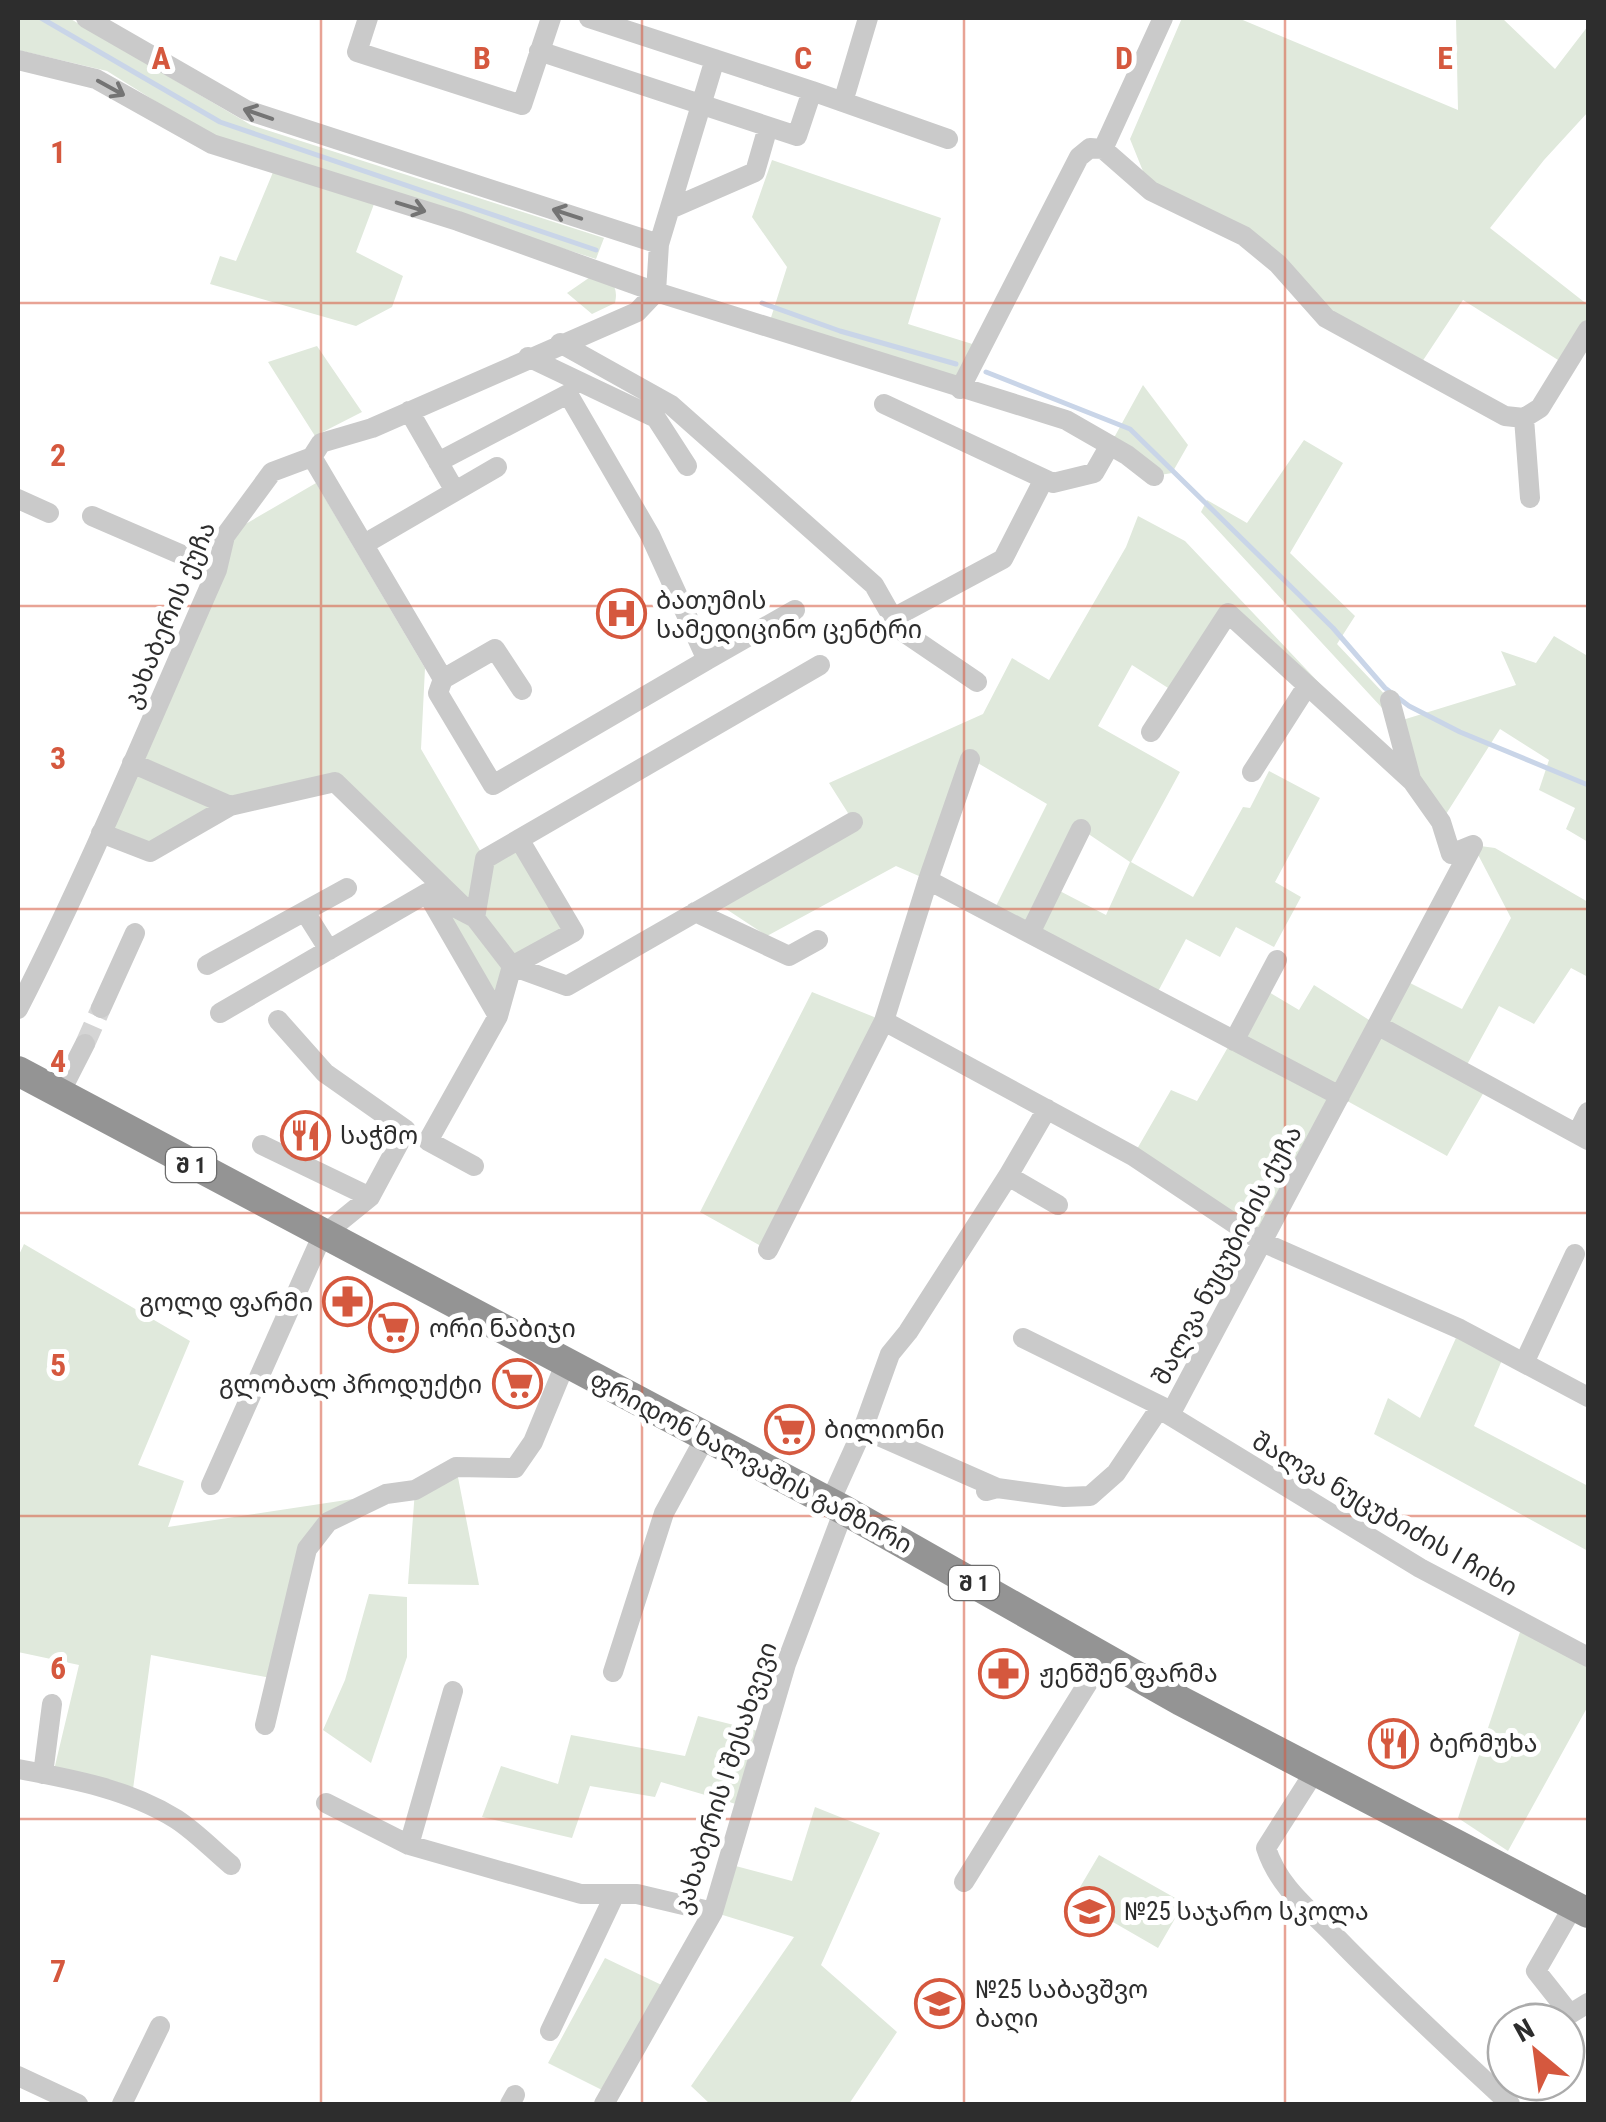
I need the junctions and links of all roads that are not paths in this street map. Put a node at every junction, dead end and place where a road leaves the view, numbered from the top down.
1 (86, 18) edge
2 (368, 18) edge
3 (550, 18) edge
4 (590, 18) edge
5 (868, 18) edge
6 (1164, 18) edge
7 (540, 51) junction
8 (715, 59) junction
9 (18, 60) edge
10 (812, 91) junction
11 (843, 102) junction
12 (701, 104) junction
13 (768, 127) junction
14 (948, 139) dead end
15 (1103, 148) junction
16 (670, 209) junction
17 (659, 244) junction
18 (656, 292) junction
19 (1588, 330) edge
20 (560, 343) junction
21 (528, 358) junction
22 (960, 390) junction
23 (884, 404) dead end
24 (410, 411) junction
25 (1524, 418) junction
26 (1110, 446) junction
27 (312, 457) junction
28 (438, 462) junction
29 (687, 466) dead end
30 (497, 467) dead end
31 (1154, 476) dead end
32 (1044, 479) junction
33 (455, 491) junction
34 (1530, 498) dead end
35 (18, 499) edge
36 (48, 513) dead end
37 (92, 516) dead end
38 (373, 538) dead end
39 (217, 570) junction
40 (795, 610) dead end
41 (893, 618) junction
42 (707, 660) junction
43 (820, 665) dead end
44 (442, 678) junction
45 (977, 682) dead end
46 (1307, 686) junction
47 (522, 690) dead end
48 (1390, 700) dead end
49 (1150, 732) dead end
50 (970, 759) dead end
51 (132, 763) junction
52 (1252, 772) dead end
53 (1412, 781) junction
54 (230, 806) junction
55 (853, 822) dead end
56 (1081, 829) dead end
57 (101, 833) junction
58 (519, 839) junction
59 (928, 880) junction
60 (347, 888) dead end
61 (427, 893) junction
62 (305, 912) junction
63 (695, 912) junction
64 (475, 918) junction
65 (1030, 933) junction
66 (135, 934) dead end
67 (818, 940) dead end
68 (329, 950) junction
69 (1277, 960) dead end
70 (207, 965) dead end
71 (512, 966) junction
72 (101, 1008) tunnel mouth
73 (18, 1010) edge
74 (220, 1013) dead end
75 (498, 1016) junction
76 (278, 1020) dead end
77 (884, 1021) junction
78 (1377, 1026) junction
79 (1234, 1041) junction
80 (85, 1044) tunnel mouth
81 (18, 1071) edge
82 (60, 1094) junction
83 (1340, 1096) junction
84 (1046, 1109) junction
85 (1588, 1112) edge
86 (1582, 1137) edge
87 (262, 1144) dead end
88 (474, 1166) dead end
89 (1008, 1176) junction
90 (370, 1198) junction
91 (1058, 1204) dead end
92 (322, 1236) junction
93 (1262, 1242) junction
94 (768, 1250) dead end
95 (1576, 1254) dead end
96 (1023, 1338) dead end
97 (566, 1362) junction
98 (1524, 1363) junction
99 (1588, 1397) edge
100 (1166, 1410) junction
101 (863, 1429) junction
102 (706, 1436) junction
103 (211, 1486) dead end
104 (837, 1506) junction
105 (1104, 1657) junction
106 (1588, 1657) edge
107 (613, 1672) dead end
108 (454, 1691) dead end
109 (52, 1704) dead end
110 (265, 1726) dead end
111 (18, 1769) edge
112 (1314, 1771) junction
113 (44, 1774) junction
114 (326, 1804) dead end
115 (409, 1845) junction
116 (231, 1865) dead end
117 (964, 1882) dead end
118 (615, 1894) junction
119 (1581, 1909) edge
120 (713, 1912) junction
121 (1588, 2003) edge
122 (160, 2026) dead end
123 (550, 2030) dead end
124 (18, 2076) edge
125 (78, 2104) edge
126 (122, 2104) edge
127 (604, 2104) edge
128 (1510, 2104) edge

17 -> 1 street
2 - 7 street
3 - 7 street
4 - 8 street
5 - 11 street
6 - 15 street
7 - 12 street
8 - 10 street
8 - 12 street
9 -> 18 street
10 - 11 street
10 - 13 street
11 - 14 street
12 - 13 street
12 - 16 street
13 - 16 street
15 - 22 street
15 - 25 street
16 - 17 street
17 - 18 street
18 - 20 street, კახაბერის ქუჩა
18 - 22 street
19 - 25 street
20 - 21 street, კახაბერის ქუჩა
20 - 41 street
21 - 24 street, კახაბერის ქუჩა
21 - 29 street
22 - 26 street
23 - 32 street
24 - 27 street, კახაბერის ქუჩა
24 - 28 street
25 - 34 street
26 - 31 street
26 - 32 street
27 - 39 street, კახაბერის ქუჩა
27 - 44 street
28 - 33 street
28 - 42 street
30 - 33 street
32 - 41 street
33 - 38 street
35 - 36 street
37 - 39 street
39 - 51 street, კახაბერის ქუჩა
40 - 42 street
41 - 45 street
42 - 44 street
43 - 58 street
44 - 47 street
46 - 49 street
46 - 52 street
46 - 53 street
48 - 53 street
50 - 59 street
51 - 54 street
51 - 57 street, კახაბერის ქუჩა
53 - 78 street, შალვა ნუცუბიძის ქუჩა
54 - 57 street
54 - 64 street
55 - 63 street
56 - 65 street
57 - 73 street, კახაბერის ქუჩა
58 - 64 street
58 - 71 street
59 - 65 street
59 - 77 street
60 - 62 street
61 - 64 street
61 - 68 street
61 - 75 street
62 - 68 street
62 - 70 street
63 - 67 street
63 - 71 street
64 - 71 street
65 - 79 street
66 - 72 street
68 - 74 street
69 - 79 street
71 - 75 street
75 - 88 street
76 - 90 street
77 - 84 street
77 - 94 street
78 - 83 street, შალვა ნუცუბიძის ქუჩა
78 - 86 street
79 - 83 street
80 - 82 street
81 - 82 highway, ფრიდონ ხალვაშის გამზირი / შ 1
82 - 92 highway, ფრიდონ ხალვაშის გამზირი / შ 1
83 - 93 street, შალვა ნუცუბიძის ქუჩა
84 - 89 street, კახაბერის I შესახვევი
84 - 93 street
85 - 86 street
87 - 90 street
89 - 91 street
89 - 101 street, კახაბერის I შესახვევი
90 - 92 street
92 - 97 highway, ფრიდონ ხალვაშის გამზირი / შ 1
92 - 103 street
93 - 98 street
93 - 100 street, შალვა ნუცუბიძის ქუჩა
95 - 98 street
96 - 100 street, შალვა ნუცუბიძის I ჩიხი
97 - 102 highway, ფრიდონ ხალვაშის გამზირი / შ 1
97 - 110 street
98 - 99 street
100 - 101 street, შალვა ნუცუბიძის ქუჩა
100 - 106 street, შალვა ნუცუბიძის I ჩიხი
101 - 104 street, კახაბერის I შესახვევი
102 - 104 highway, ფრიდონ ხალვაშის გამზირი / შ 1
102 - 107 street
104 - 105 highway, ფრიდონ ხალვაშის გამზირი / შ 1
104 - 120 street, კახაბერის I შესახვევი
105 - 112 highway, ფრიდონ ხალვაშის გამზირი / შ 1
105 - 117 street
108 - 115 street
109 - 113 street
111 - 113 street
112 - 119 highway, ფრიდონ ხალვაშის გამზირი / შ 1
112 - 128 street
113 - 116 street
114 - 115 street
115 - 118 street
118 - 120 street
118 - 123 street
119 - 121 street
120 - 127 street, კახაბერის I შესახვევი
122 - 126 street
124 - 125 street

